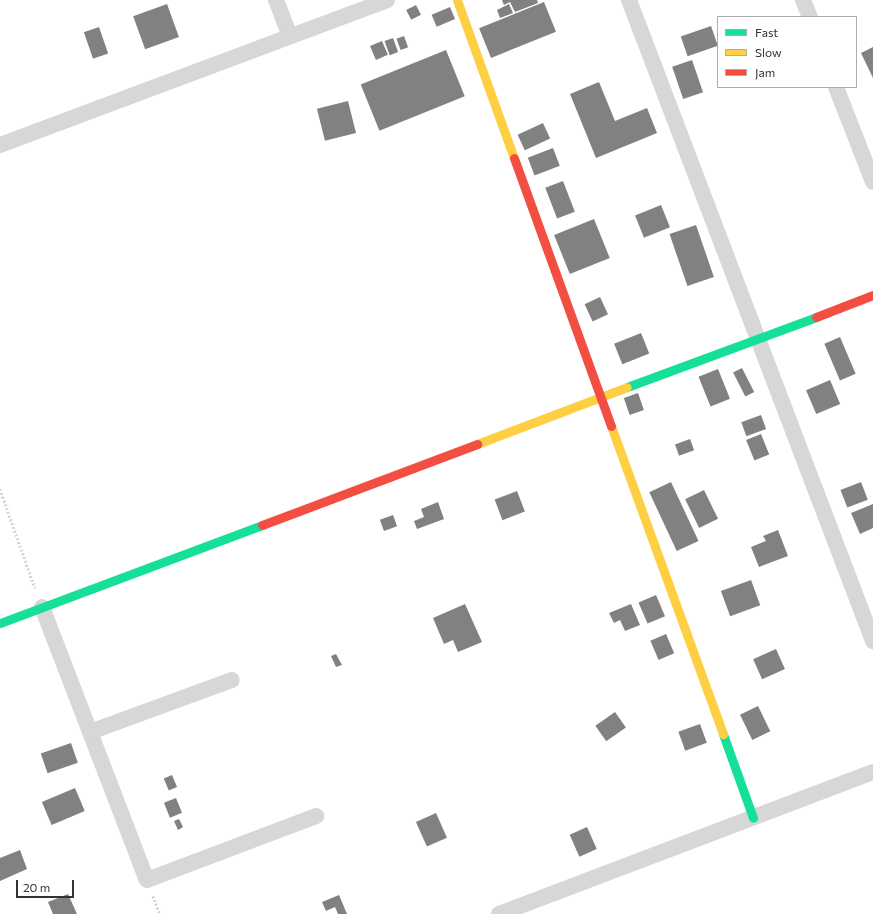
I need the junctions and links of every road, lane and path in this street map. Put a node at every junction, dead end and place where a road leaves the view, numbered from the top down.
1 (276, 0) edge
2 (387, 0) edge
3 (457, 0) edge
4 (629, 0) edge
5 (803, 0) edge
6 (810, 16) edge
7 (290, 36) junction
8 (836, 88) edge
9 (0, 145) edge
10 (873, 182) edge
11 (873, 295) edge
12 (757, 338) junction
13 (600, 395) junction
14 (0, 489) edge
15 (42, 607) junction
16 (0, 623) edge
17 (873, 641) edge
18 (232, 680) dead end
19 (90, 732) junction
20 (873, 772) edge
21 (316, 816) dead end
22 (753, 818) junction
23 (499, 914) edge

1 - 7 street
2 - 7 street
3 - 13 street
4 - 12 street
5 - 6 street
7 - 9 street
8 - 10 street
11 - 12 street
12 - 13 street
12 - 17 street
13 - 15 street
13 - 22 street
14 - 15 path
15 - 16 street
15 - 19 street
18 - 19 street
19 - 21 street
20 - 22 street
22 - 23 street

